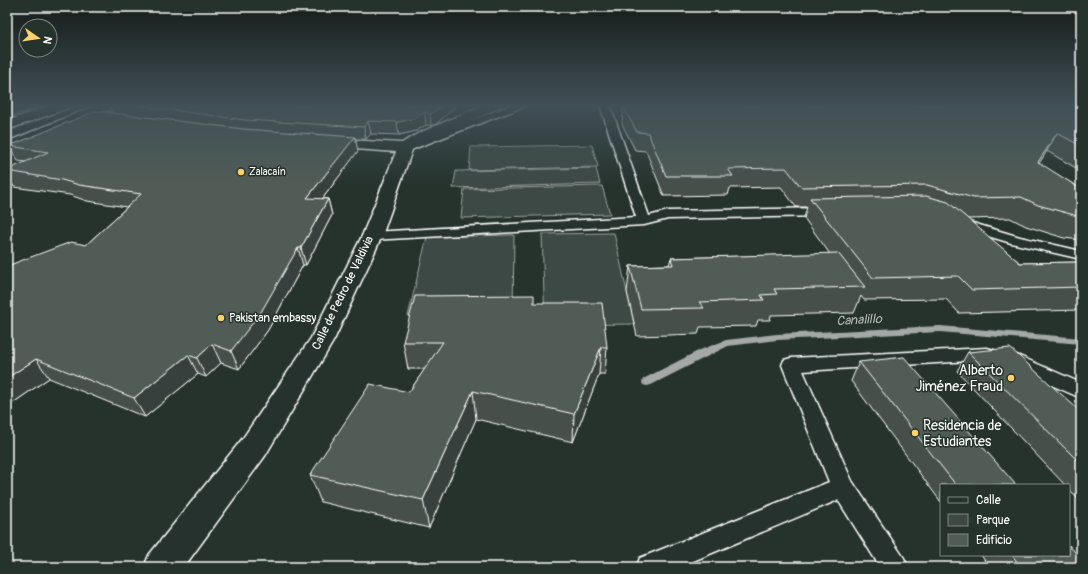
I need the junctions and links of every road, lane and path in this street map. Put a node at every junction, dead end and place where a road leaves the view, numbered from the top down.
1 (20, 132) edge
2 (40, 132) edge
3 (434, 132) edge
4 (448, 132) edge
5 (614, 132) edge
6 (7, 136) edge
7 (312, 142) edge
8 (7, 147) edge
9 (405, 148) junction
10 (840, 212) edge
11 (948, 220) edge
12 (644, 221) junction
13 (372, 236) junction
14 (1081, 255) edge
15 (1081, 391) edge
16 (843, 487) junction
17 (162, 567) edge
18 (649, 567) edge
19 (895, 567) edge

1 - 6 street
2 - 8 street
3 - 9 street
4 - 9 lane
5 - 12 lane
7 - 9 street
9 - 13 street, Calle de Pedro de Valdivia
10 - 12 lane
11 - 14 lane
12 - 13 lane
13 - 17 street, Calle de Pedro de Valdivia
15 - 16 lane
16 - 18 lane
16 - 19 lane

